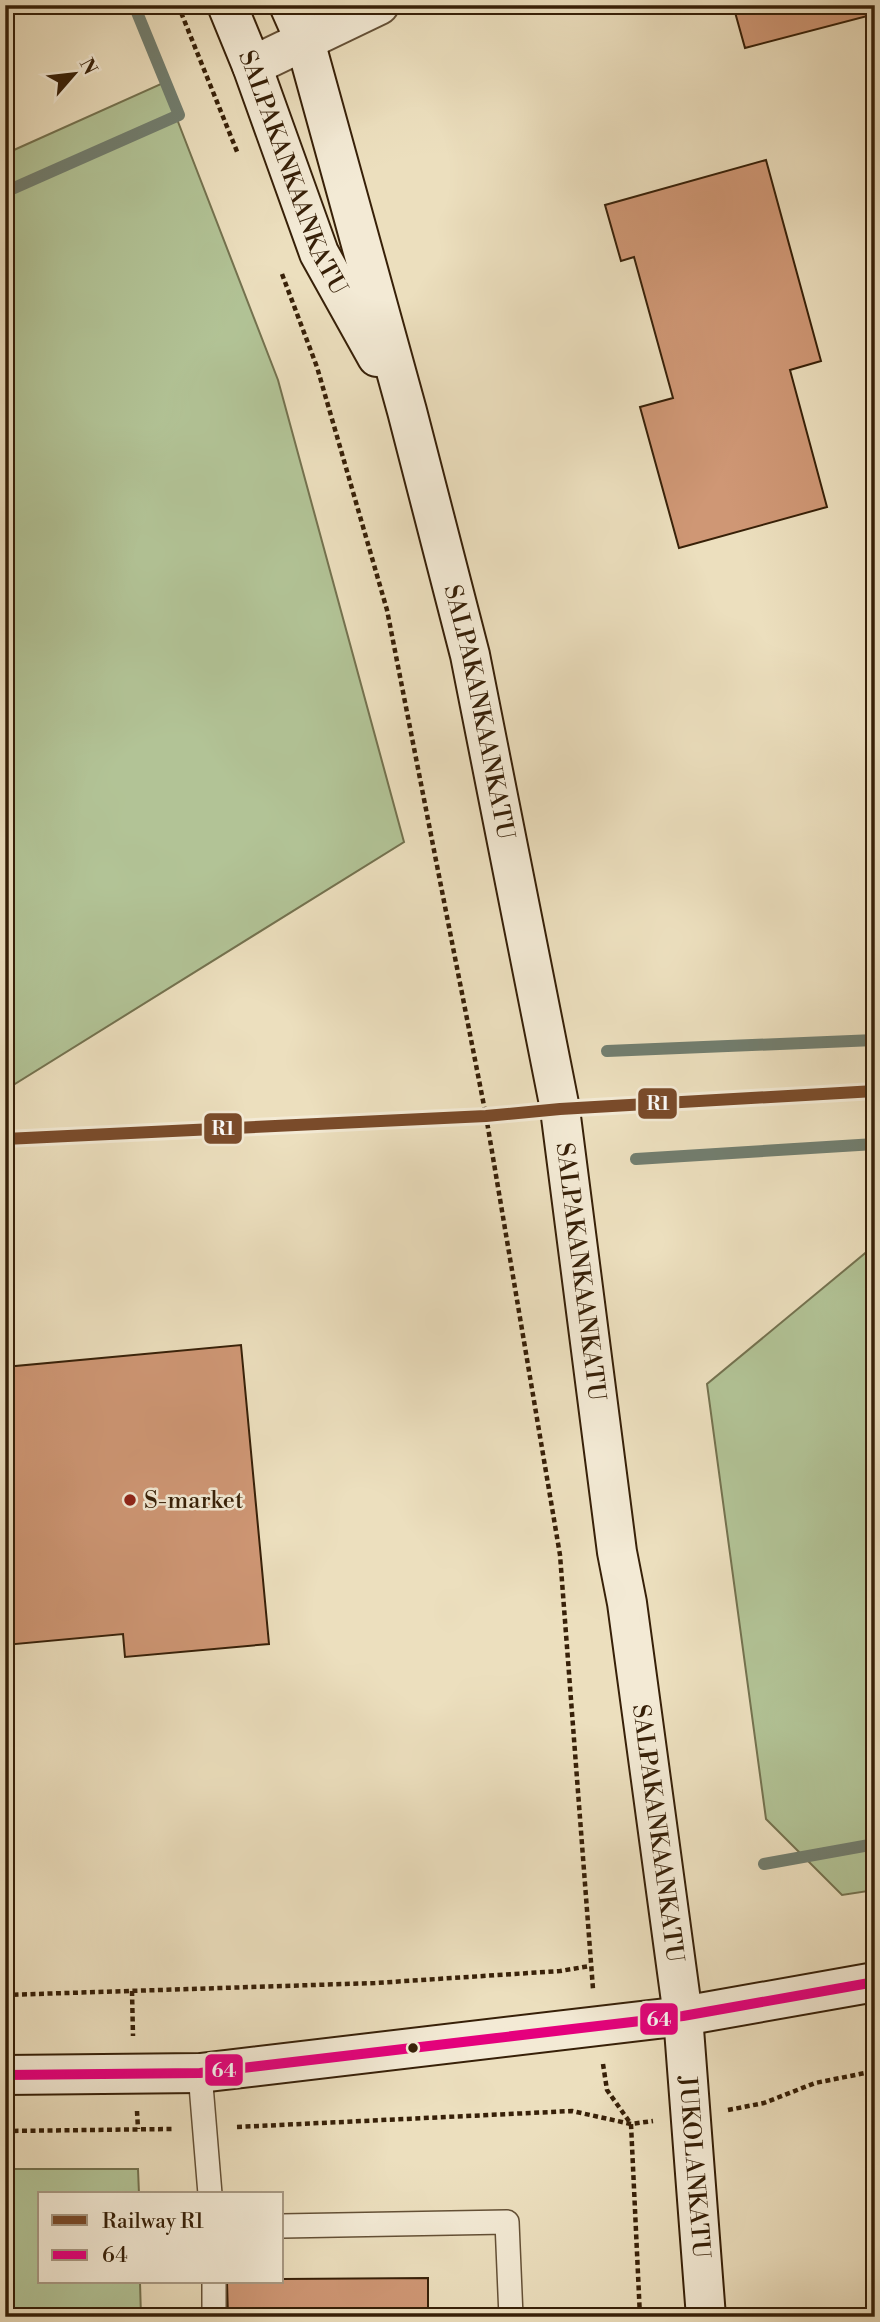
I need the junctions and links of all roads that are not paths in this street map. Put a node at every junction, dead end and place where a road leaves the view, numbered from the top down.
1 (227, 5) edge
2 (289, 5) edge
3 (379, 5) edge
4 (305, 41) junction
5 (252, 66) junction
6 (407, 411) junction
7 (875, 1982) edge
8 (683, 2016) junction
9 (200, 2073) junction
10 (5, 2076) edge
11 (210, 2192) edge
12 (284, 2226) edge
13 (214, 2284) edge
14 (214, 2317) edge
15 (511, 2317) edge
16 (706, 2317) edge

1 - 5 main road, SALPAKANKAANKATU
2 - 4 main road, SALPAKANKAANKATU
3 - 4 main road
4 - 5 main road
4 - 6 main road, SALPAKANKAANKATU
5 - 6 main road, SALPAKANKAANKATU
6 - 8 main road, SALPAKANKAANKATU
7 - 8 main road
8 - 9 main road
8 - 16 main road, JUKOLANKATU
9 - 10 main road
9 - 11 lane
12 - 15 lane
13 - 14 lane

